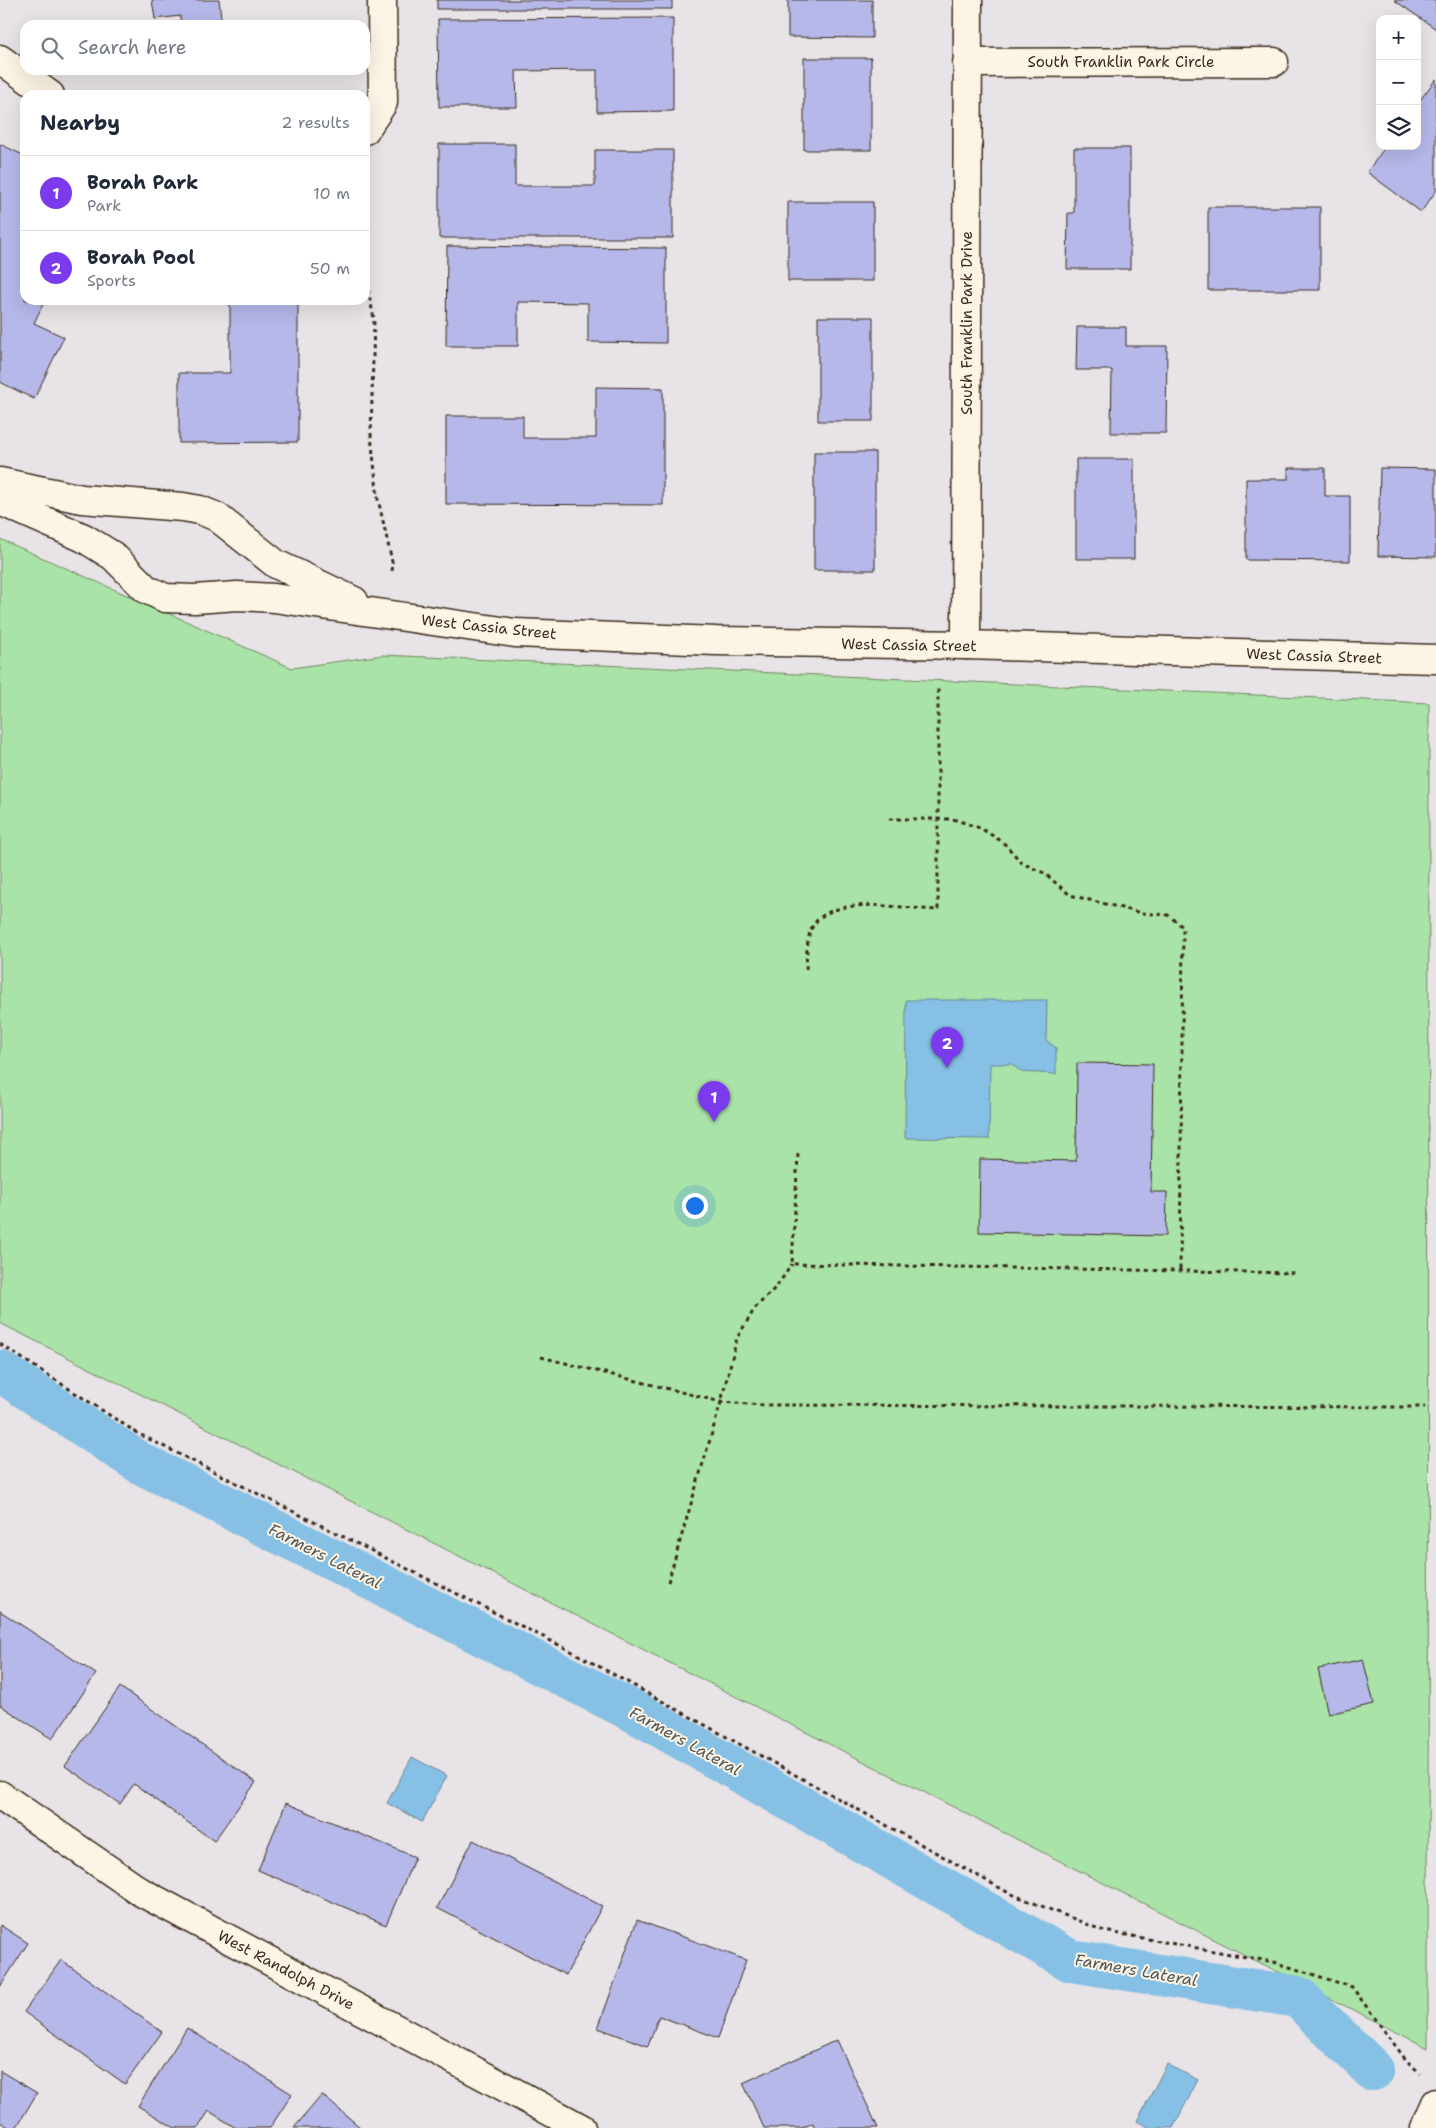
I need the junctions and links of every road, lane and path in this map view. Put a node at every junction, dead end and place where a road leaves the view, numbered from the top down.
1 (382, 0) edge
2 (968, 0) edge
3 (0, 59) edge
4 (1274, 62) dead end
5 (967, 63) junction
6 (20, 73) edge
7 (22, 75) edge
8 (43, 90) edge
9 (370, 122) edge
10 (370, 298) edge
11 (0, 482) edge
12 (0, 501) edge
13 (391, 574) dead end
14 (383, 615) junction
15 (966, 645) junction
16 (1436, 659) edge
17 (938, 686) dead end
18 (889, 819) dead end
19 (938, 819) junction
20 (806, 969) dead end
21 (798, 1154) dead end
22 (792, 1264) junction
23 (1180, 1271) junction
24 (1297, 1273) dead end
25 (0, 1344) edge
26 (541, 1357) dead end
27 (721, 1402) junction
28 (1425, 1407) dead end
29 (668, 1582) dead end
30 (0, 1796) edge
31 (1422, 2076) dead end
32 (1436, 2103) edge
33 (581, 2128) edge
34 (1425, 2128) edge

1 - 9 street
2 - 5 street, South Franklin Park Drive
3 - 6 street
4 - 5 street, South Franklin Park Circle
5 - 15 street, South Franklin Park Drive
7 - 8 street
10 - 13 path
11 - 14 street
12 - 14 street, West Cassia Street
14 - 15 street, West Cassia Street
15 - 16 street, West Cassia Street
17 - 19 path
18 - 19 path
19 - 20 path
19 - 23 path
21 - 22 path
22 - 23 path
22 - 27 path
23 - 24 path
25 - 31 path
26 - 27 path
27 - 28 path
27 - 29 path
30 - 33 street, West Randolph Drive
32 - 34 street

